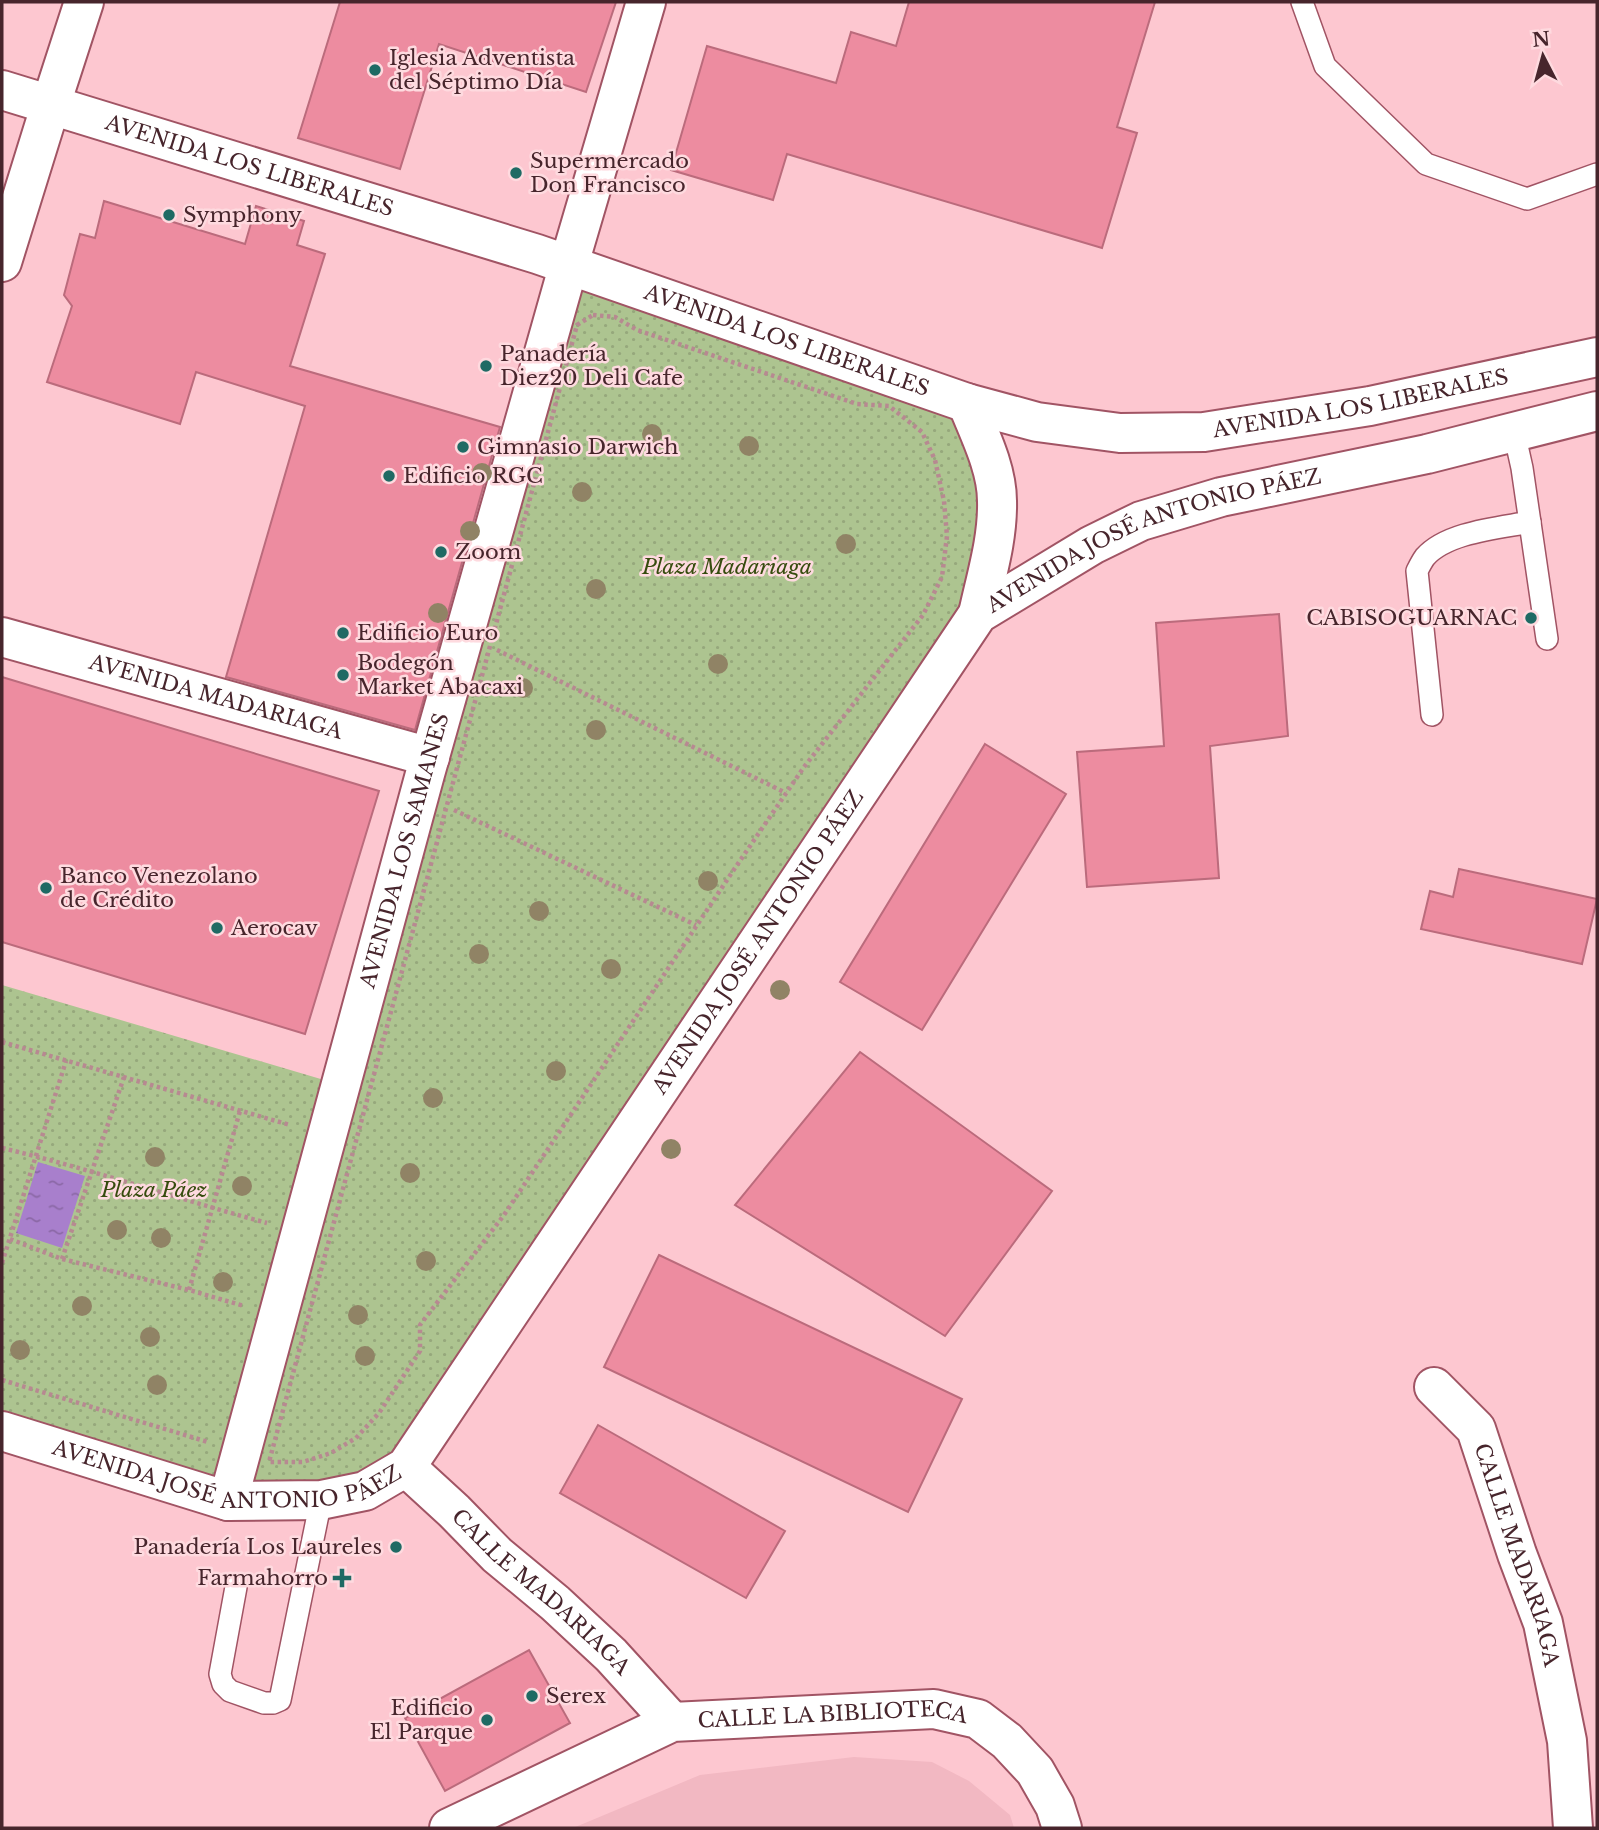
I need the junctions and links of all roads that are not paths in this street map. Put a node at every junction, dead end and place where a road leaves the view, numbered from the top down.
1 (84, 2) edge
2 (646, 2) edge
3 (1302, 2) edge
4 (2, 90) edge
5 (51, 104) junction
6 (1597, 174) edge
7 (2, 262) edge
8 (569, 264) junction
9 (1596, 357) edge
10 (967, 402) junction
11 (1597, 411) edge
12 (1514, 432) junction
13 (1530, 522) junction
14 (978, 614) junction
15 (2, 637) edge
16 (1547, 639) dead end
17 (1432, 715) dead end
18 (430, 757) junction
19 (1434, 1388) dead end
20 (2, 1431) edge
21 (406, 1467) junction
22 (321, 1500) junction
23 (228, 1502) junction
24 (236, 1587) dead end
25 (672, 1721) junction
26 (1567, 1741) junction
27 (1597, 1777) edge
28 (449, 1828) edge
29 (1062, 1828) edge
30 (1573, 1828) edge

1 - 5 main road
2 - 8 main road, AVENIDA LOS SAMANES
3 - 6 lane
4 - 5 main road, AVENIDA LOS LIBERALES
5 - 7 main road
5 - 8 main road, AVENIDA LOS LIBERALES
8 - 10 main road, AVENIDA LOS LIBERALES
8 - 18 main road, AVENIDA LOS SAMANES
9 - 10 main road, AVENIDA LOS LIBERALES
10 - 14 main road
11 - 12 main road, AVENIDA JOSÉ ANTONIO PÁEZ
12 - 13 lane
12 - 14 main road, AVENIDA JOSÉ ANTONIO PÁEZ
13 - 16 lane
13 - 17 lane
14 - 21 main road, AVENIDA JOSÉ ANTONIO PÁEZ
15 - 18 main road, AVENIDA MADARIAGA
18 - 23 main road, AVENIDA LOS SAMANES
19 - 26 main road, CALLE MADARIAGA
20 - 23 main road, AVENIDA JOSÉ ANTONIO PÁEZ
21 - 22 main road, AVENIDA JOSÉ ANTONIO PÁEZ
21 - 25 main road, CALLE MADARIAGA
22 - 23 main road, AVENIDA JOSÉ ANTONIO PÁEZ
22 - 24 lane
25 - 28 main road
25 - 29 main road, CALLE LA BIBLIOTECA
26 - 27 main road, CALLE MADARIAGA
26 - 30 main road, CALLE MADARIAGA

